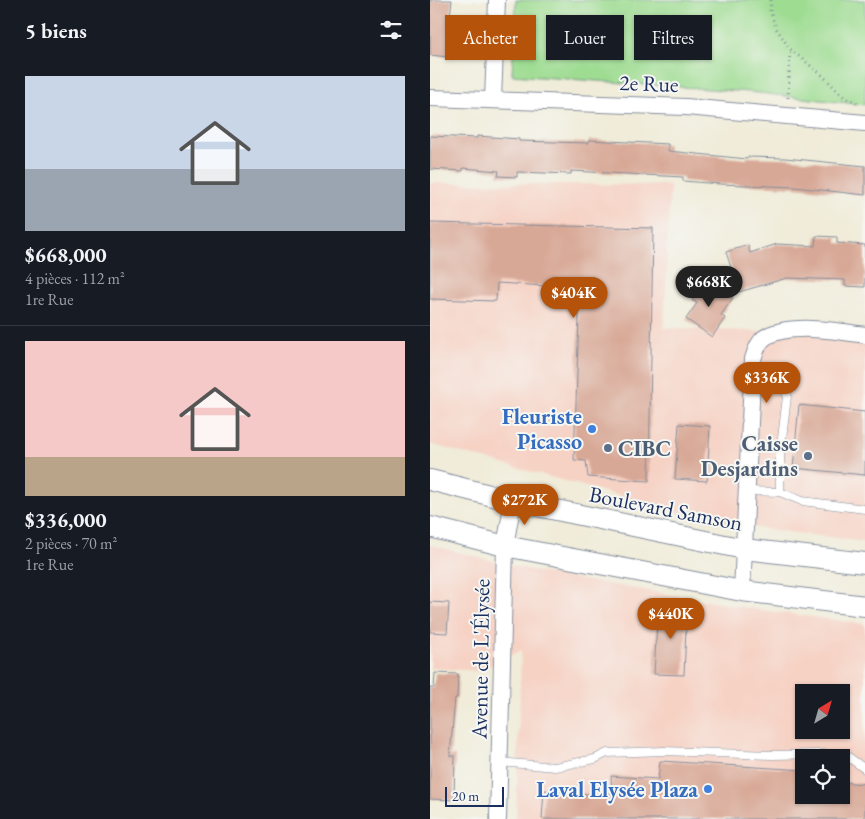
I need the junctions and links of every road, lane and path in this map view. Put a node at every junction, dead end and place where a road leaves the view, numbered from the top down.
1 (497, 0) edge
2 (771, 0) edge
3 (790, 49) junction
4 (430, 98) edge
5 (788, 98) dead end
6 (493, 99) junction
7 (863, 107) dead end
8 (865, 123) edge
9 (865, 335) edge
10 (752, 384) junction
11 (430, 480) edge
12 (747, 491) junction
13 (780, 492) junction
14 (513, 502) junction
15 (865, 509) edge
16 (430, 526) edge
17 (505, 546) junction
18 (744, 549) junction
19 (865, 563) edge
20 (742, 591) junction
21 (865, 606) edge
22 (500, 762) junction
23 (865, 769) edge
24 (498, 819) edge

1 - 6 street
2 - 3 path
3 - 5 path
3 - 7 path
4 - 6 street, 2e Rue
6 - 8 street, 2e Rue
9 - 10 street
10 - 12 street
10 - 13 lane
11 - 14 street, Boulevard Samson
12 - 13 lane
12 - 18 street
13 - 15 lane
14 - 17 street, Avenue de L'Élysée
14 - 18 street, Boulevard Samson
16 - 17 street
17 - 20 street
17 - 22 street, Avenue de L'Élysée
18 - 19 street, Boulevard Samson
18 - 20 street
20 - 21 street
22 - 23 lane
22 - 24 street, Avenue de L'Élysée

